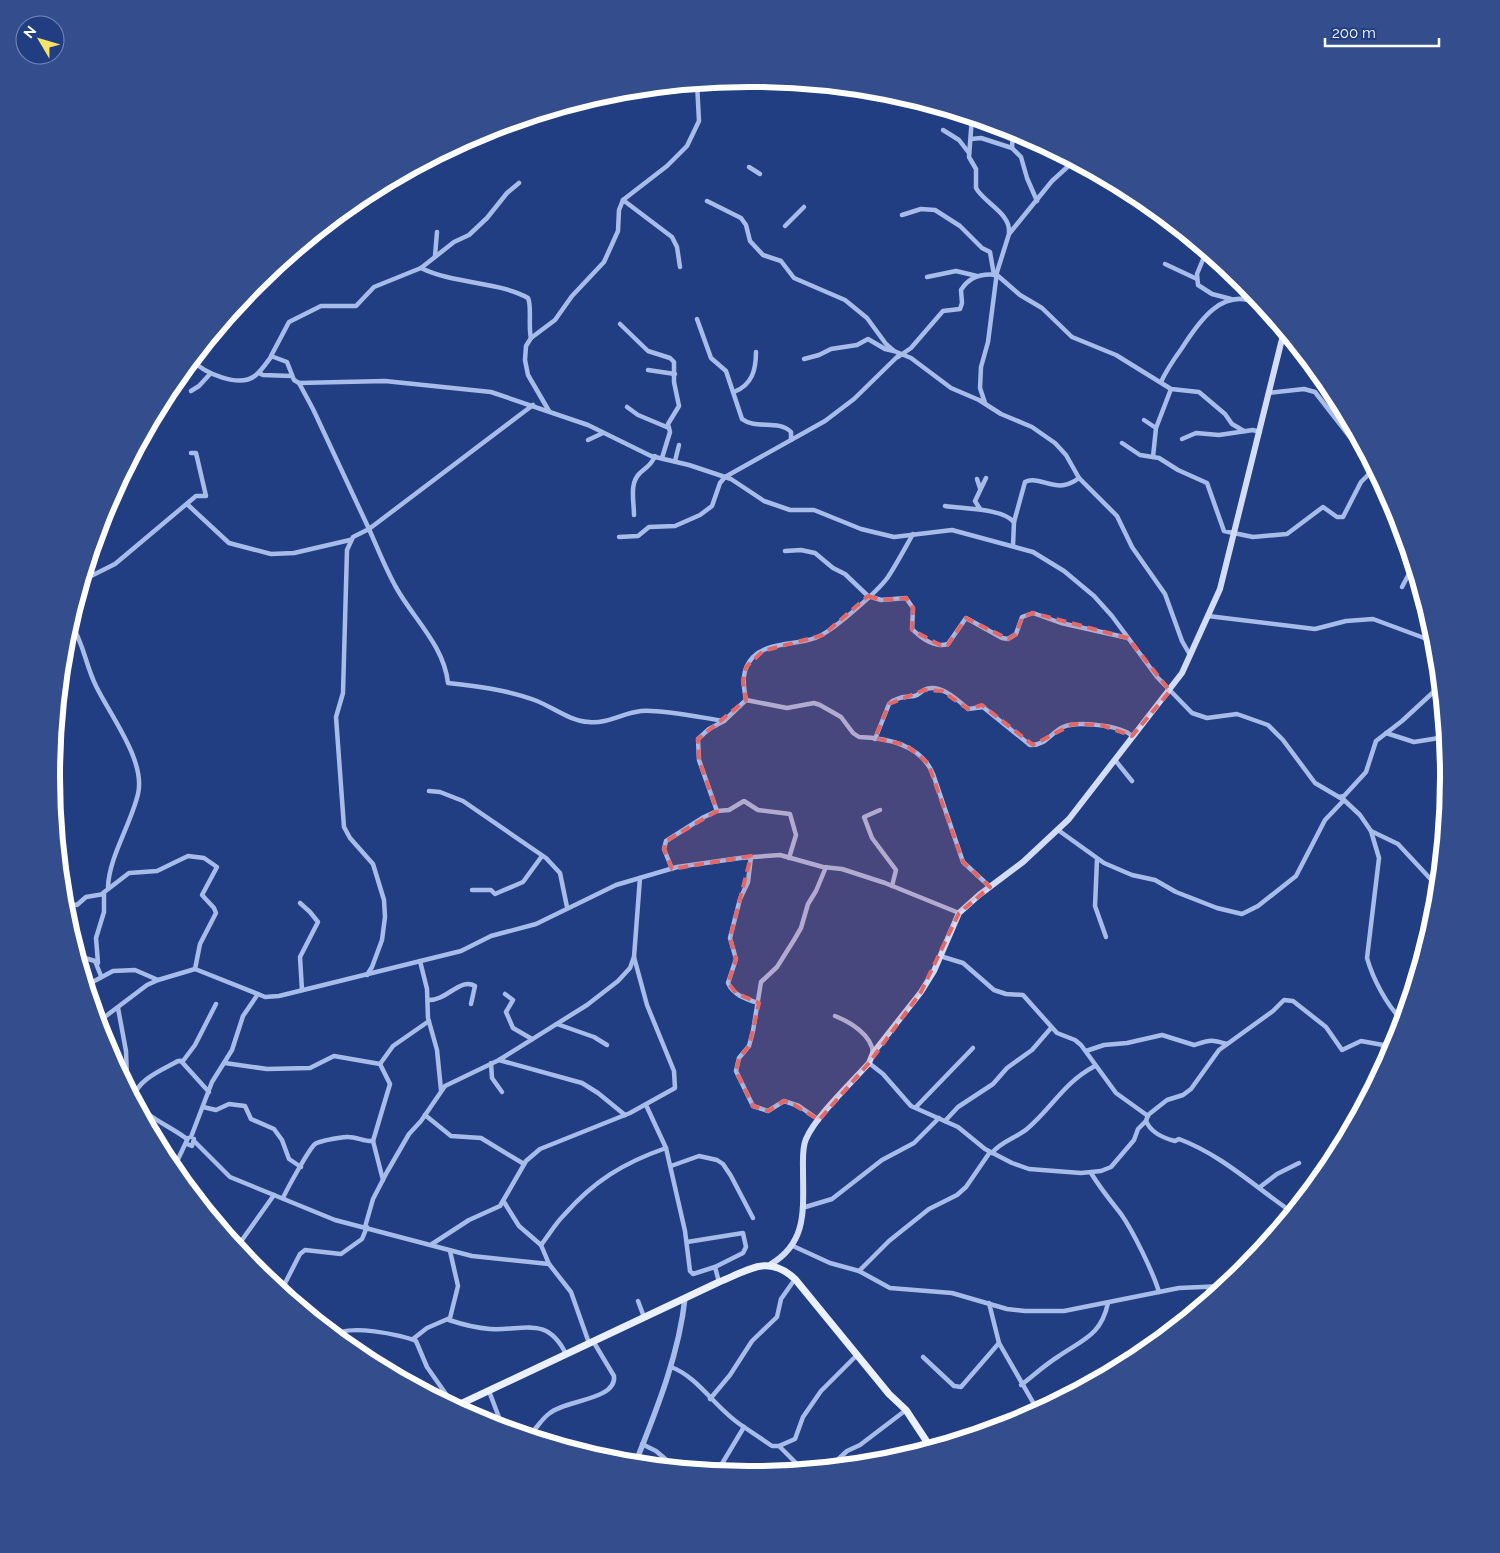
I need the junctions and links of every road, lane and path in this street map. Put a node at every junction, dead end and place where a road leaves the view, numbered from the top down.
1 (697, 89) edge
2 (971, 123) edge
3 (943, 130) dead end
4 (970, 138) junction
5 (1013, 138) edge
6 (1012, 148) junction
7 (969, 153) junction
8 (1069, 165) edge
9 (749, 167) dead end
10 (760, 174) dead end
11 (519, 183) dead end
12 (622, 200) junction
13 (707, 201) dead end
14 (1037, 201) junction
15 (804, 207) dead end
16 (902, 215) dead end
17 (785, 226) dead end
18 (437, 232) dead end
19 (1009, 234) junction
20 (436, 256) junction
21 (1204, 257) dead end
22 (1166, 264) dead end
23 (680, 267) dead end
24 (421, 268) junction
25 (996, 275) junction
26 (978, 276) junction
27 (927, 277) dead end
28 (1197, 279) junction
29 (1235, 299) junction
30 (1249, 300) edge
31 (697, 320) dead end
32 (620, 324) dead end
33 (531, 338) junction
34 (1282, 338) edge
35 (756, 352) dead end
36 (897, 353) junction
37 (271, 357) junction
38 (804, 359) dead end
39 (197, 364) edge
40 (648, 370) dead end
41 (258, 373) junction
42 (210, 374) junction
43 (675, 374) junction
44 (292, 376) junction
45 (1161, 382) junction
46 (299, 383) junction
47 (1171, 389) junction
48 (191, 391) dead end
49 (734, 392) junction
50 (1268, 393) junction
51 (985, 403) junction
52 (533, 405) junction
53 (626, 407) dead end
54 (549, 411) junction
55 (1144, 420) dead end
56 (1156, 428) junction
57 (671, 429) junction
58 (1244, 431) junction
59 (1260, 432) junction
60 (603, 433) junction
61 (1350, 437) dead end
62 (1182, 439) dead end
63 (588, 440) dead end
64 (790, 440) junction
65 (1122, 443) dead end
66 (679, 445) dead end
67 (191, 453) dead end
68 (655, 456) junction
69 (1153, 456) junction
70 (662, 458) junction
71 (675, 461) junction
72 (1370, 473) edge
73 (725, 477) junction
74 (986, 478) dead end
75 (1079, 478) junction
76 (977, 479) dead end
77 (980, 488) junction
78 (188, 505) junction
79 (945, 506) dead end
80 (981, 510) junction
81 (634, 515) dead end
82 (1014, 522) junction
83 (369, 529) junction
84 (1232, 533) junction
85 (913, 534) junction
86 (619, 537) dead end
87 (350, 540) junction
88 (1013, 546) junction
89 (785, 551) dead end
90 (1409, 574) edge
91 (91, 576) edge
92 (1402, 587) dead end
93 (868, 596) junction
94 (1208, 616) junction
95 (76, 631) edge
96 (1128, 638) junction
97 (1426, 638) edge
98 (1190, 655) junction
99 (1170, 691) junction
100 (1435, 691) edge
101 (746, 700) junction
102 (724, 721) junction
103 (1386, 733) junction
104 (1132, 736) junction
105 (1439, 738) edge
106 (875, 739) junction
107 (1115, 760) junction
108 (1132, 781) dead end
109 (429, 791) dead end
110 (1342, 799) junction
111 (880, 810) dead end
112 (717, 811) junction
113 (1058, 830) junction
114 (1371, 831) junction
115 (542, 856) junction
116 (751, 857) junction
117 (789, 858) junction
118 (1097, 860) junction
119 (826, 867) junction
120 (672, 869) junction
121 (640, 878) junction
122 (1432, 880) edge
123 (892, 886) junction
124 (108, 887) junction
125 (990, 887) junction
126 (472, 890) dead end
127 (103, 893) junction
128 (300, 903) dead end
129 (72, 904) edge
130 (567, 906) junction
131 (959, 913) junction
132 (1106, 937) dead end
133 (940, 956) junction
134 (85, 957) edge
135 (634, 957) junction
136 (420, 961) junction
137 (98, 963) junction
138 (195, 969) junction
139 (367, 975) junction
140 (101, 976) junction
141 (158, 980) junction
142 (92, 982) edge
143 (302, 990) junction
144 (258, 994) junction
145 (505, 994) dead end
146 (428, 1000) junction
147 (758, 1002) junction
148 (216, 1004) dead end
149 (470, 1004) dead end
150 (118, 1008) junction
151 (1397, 1013) edge
152 (835, 1016) dead end
153 (104, 1018) edge
154 (429, 1021) junction
155 (557, 1024) junction
156 (1051, 1028) junction
157 (532, 1039) junction
158 (1386, 1043) edge
159 (1227, 1044) junction
160 (607, 1045) dead end
161 (1383, 1045) junction
162 (973, 1048) dead end
163 (1383, 1050) edge
164 (1086, 1051) junction
165 (873, 1053) junction
166 (500, 1060) junction
167 (178, 1061) junction
168 (491, 1063) junction
169 (869, 1063) junction
170 (225, 1064) junction
171 (380, 1064) junction
172 (1095, 1066) junction
173 (127, 1072) edge
174 (441, 1090) junction
175 (136, 1091) edge
176 (209, 1092) junction
177 (502, 1092) dead end
178 (646, 1105) junction
179 (203, 1107) junction
180 (916, 1107) junction
181 (148, 1114) edge
182 (425, 1115) junction
183 (624, 1115) junction
184 (939, 1118) junction
185 (1147, 1118) junction
186 (819, 1120) junction
187 (945, 1121) junction
188 (188, 1140) junction
189 (373, 1141) junction
190 (195, 1142) junction
191 (666, 1148) junction
192 (991, 1152) junction
193 (178, 1162) edge
194 (1299, 1163) dead end
195 (524, 1164) junction
196 (671, 1166) junction
197 (301, 1168) junction
198 (1091, 1173) junction
199 (384, 1180) junction
200 (1260, 1187) junction
201 (274, 1195) junction
202 (282, 1198) junction
203 (504, 1202) junction
204 (802, 1208) junction
205 (1288, 1209) edge
206 (753, 1218) dead end
207 (366, 1227) junction
208 (241, 1242) edge
209 (687, 1242) junction
210 (432, 1244) junction
211 (541, 1245) junction
212 (793, 1246) junction
213 (450, 1251) junction
214 (549, 1264) junction
215 (771, 1264) junction
216 (715, 1267) junction
217 (859, 1271) junction
218 (795, 1279) junction
219 (719, 1282) junction
220 (284, 1285) edge
221 (1210, 1287) junction
222 (1214, 1287) edge
223 (1158, 1292) junction
224 (1207, 1293) edge
225 (685, 1298) junction
226 (638, 1301) dead end
227 (989, 1303) junction
228 (1108, 1303) junction
229 (644, 1316) junction
230 (449, 1320) junction
231 (341, 1332) edge
232 (420, 1333) junction
233 (413, 1339) junction
234 (591, 1342) junction
235 (998, 1343) junction
236 (419, 1344) junction
237 (566, 1354) junction
238 (856, 1355) junction
239 (923, 1357) dead end
240 (671, 1367) junction
241 (1021, 1385) junction
242 (490, 1391) junction
243 (446, 1396) edge
244 (710, 1399) junction
245 (463, 1403) edge
246 (1034, 1405) edge
247 (906, 1410) junction
248 (500, 1419) edge
249 (744, 1428) junction
250 (532, 1431) edge
251 (928, 1443) edge
252 (642, 1444) junction
253 (779, 1446) junction
254 (637, 1457) edge
255 (836, 1461) edge
256 (669, 1462) edge
257 (721, 1465) edge
258 (798, 1465) edge

1 - 12 street
2 - 4 street
3 - 7 street
4 - 6 street
4 - 7 street
5 - 6 street
6 - 14 street
7 - 19 street
8 - 14 street
9 - 10 street
11 - 20 street
12 - 23 street
12 - 33 street
13 - 36 street
14 - 19 street
15 - 17 street
16 - 25 street
18 - 20 street
19 - 25 street
20 - 24 street
21 - 28 street
22 - 28 street
24 - 33 street
24 - 37 street
25 - 26 street
25 - 45 street
25 - 51 street
26 - 27 street
26 - 36 street
28 - 29 street
29 - 30 street
29 - 45 street
31 - 49 street
32 - 43 street
33 - 54 street
34 - 50 main road
35 - 49 street
36 - 38 street
36 - 51 street
36 - 64 street
37 - 41 street
37 - 44 street
39 - 42 street
40 - 43 street
41 - 42 street
41 - 44 street
42 - 48 street
43 - 57 street
44 - 46 street
45 - 47 street
46 - 52 street
46 - 83 street
47 - 56 street
47 - 58 street
49 - 64 street
50 - 59 main road
50 - 61 street
51 - 75 street
52 - 54 street
52 - 83 street
53 - 57 street
54 - 60 street
55 - 56 street
56 - 69 street
57 - 70 street
58 - 59 street
58 - 62 street
59 - 84 main road
60 - 63 street
60 - 68 street
64 - 73 street
65 - 69 street
66 - 71 street
67 - 78 street
68 - 70 street
68 - 81 street
69 - 84 street
70 - 71 street
71 - 73 street
72 - 84 street
73 - 85 street
73 - 86 street
74 - 77 street
75 - 82 street
75 - 98 street
76 - 77 street
77 - 80 street
78 - 87 street
78 - 91 street
79 - 80 street
80 - 82 street
82 - 88 street
83 - 87 street
83 - 102 street
84 - 94 main road
85 - 88 street
85 - 93 street
87 - 139 street
88 - 96 street
89 - 93 street
90 - 92 street
93 - 96 street
93 - 101 street
94 - 97 street
94 - 98 main road
95 - 124 street
96 - 99 street
98 - 99 main road
99 - 104 main road
99 - 110 street
100 - 103 street
101 - 102 street
101 - 106 street
102 - 112 street
103 - 105 street
103 - 110 street
104 - 106 street
104 - 107 main road
106 - 125 street
107 - 108 street
107 - 113 main road
109 - 115 street
110 - 114 street
110 - 118 street
111 - 123 street
112 - 117 street
112 - 120 street
113 - 118 street
113 - 125 main road
114 - 122 street
114 - 151 street
115 - 126 street
115 - 130 street
116 - 117 street
116 - 120 street
116 - 147 street
117 - 119 street
118 - 132 street
119 - 123 street
119 - 147 street
120 - 121 street
121 - 130 street
121 - 135 street
123 - 131 street
124 - 127 street
124 - 138 street
125 - 131 main road
127 - 129 street
127 - 137 street
128 - 143 street
130 - 136 street
131 - 133 main road
133 - 156 street
133 - 165 main road
134 - 137 street
135 - 155 street
135 - 178 street
136 - 139 street
136 - 146 street
137 - 140 street
138 - 141 street
138 - 144 street
139 - 143 street
140 - 141 street
140 - 142 street
141 - 150 street
143 - 144 street
144 - 170 street
145 - 157 street
146 - 149 street
146 - 154 street
147 - 186 street
148 - 167 street
150 - 153 street
150 - 173 street
152 - 165 street
154 - 171 street
154 - 174 street
155 - 157 street
155 - 160 street
156 - 164 street
156 - 187 street
157 - 166 street
158 - 161 street
159 - 161 street
159 - 164 street
159 - 185 street
161 - 163 street
162 - 180 street
164 - 172 street
165 - 169 main road
166 - 168 street
166 - 183 street
167 - 175 street
167 - 176 street
168 - 174 street
168 - 177 street
169 - 180 street
169 - 186 main road
170 - 171 street
170 - 176 street
171 - 189 street
172 - 185 street
172 - 192 street
174 - 182 street
176 - 179 street
178 - 183 street
178 - 191 street
179 - 188 street
179 - 197 street
180 - 184 street
181 - 188 street
182 - 195 street
182 - 199 street
183 - 195 street
184 - 187 street
184 - 204 street
185 - 198 street
185 - 200 street
186 - 204 main road
187 - 192 street
188 - 190 street
188 - 190 street
188 - 193 street
189 - 197 street
189 - 199 street
190 - 201 street
191 - 196 street
191 - 211 street
192 - 198 street
192 - 217 street
194 - 200 street
195 - 203 street
196 - 206 street
196 - 209 street
197 - 202 street
198 - 223 street
199 - 207 street
200 - 205 street
201 - 202 street
201 - 208 street
202 - 207 street
203 - 210 street
203 - 211 street
204 - 212 main road
207 - 210 street
207 - 220 street
209 - 216 street
209 - 216 street
210 - 213 street
211 - 214 street
212 - 215 main road
212 - 217 street
213 - 214 street
213 - 230 street
214 - 234 street
215 - 218 main road
215 - 219 main road
216 - 219 street
217 - 227 street
218 - 238 main road
218 - 244 street
219 - 225 main road
221 - 222 street
221 - 223 street
221 - 224 street
223 - 228 street
225 - 229 main road
225 - 240 street
226 - 229 street
227 - 228 street
227 - 235 street
228 - 241 street
229 - 234 main road
230 - 232 street
230 - 237 street
231 - 233 street
232 - 233 street
232 - 236 street
233 - 236 street
234 - 237 main road
234 - 250 street
235 - 239 street
235 - 241 street
236 - 243 street
237 - 242 main road
238 - 247 main road
238 - 253 street
240 - 244 street
240 - 252 street
241 - 246 street
242 - 245 main road
242 - 248 street
244 - 249 street
247 - 251 main road
247 - 255 street
249 - 253 street
249 - 257 street
252 - 254 street
252 - 256 street
253 - 258 street

